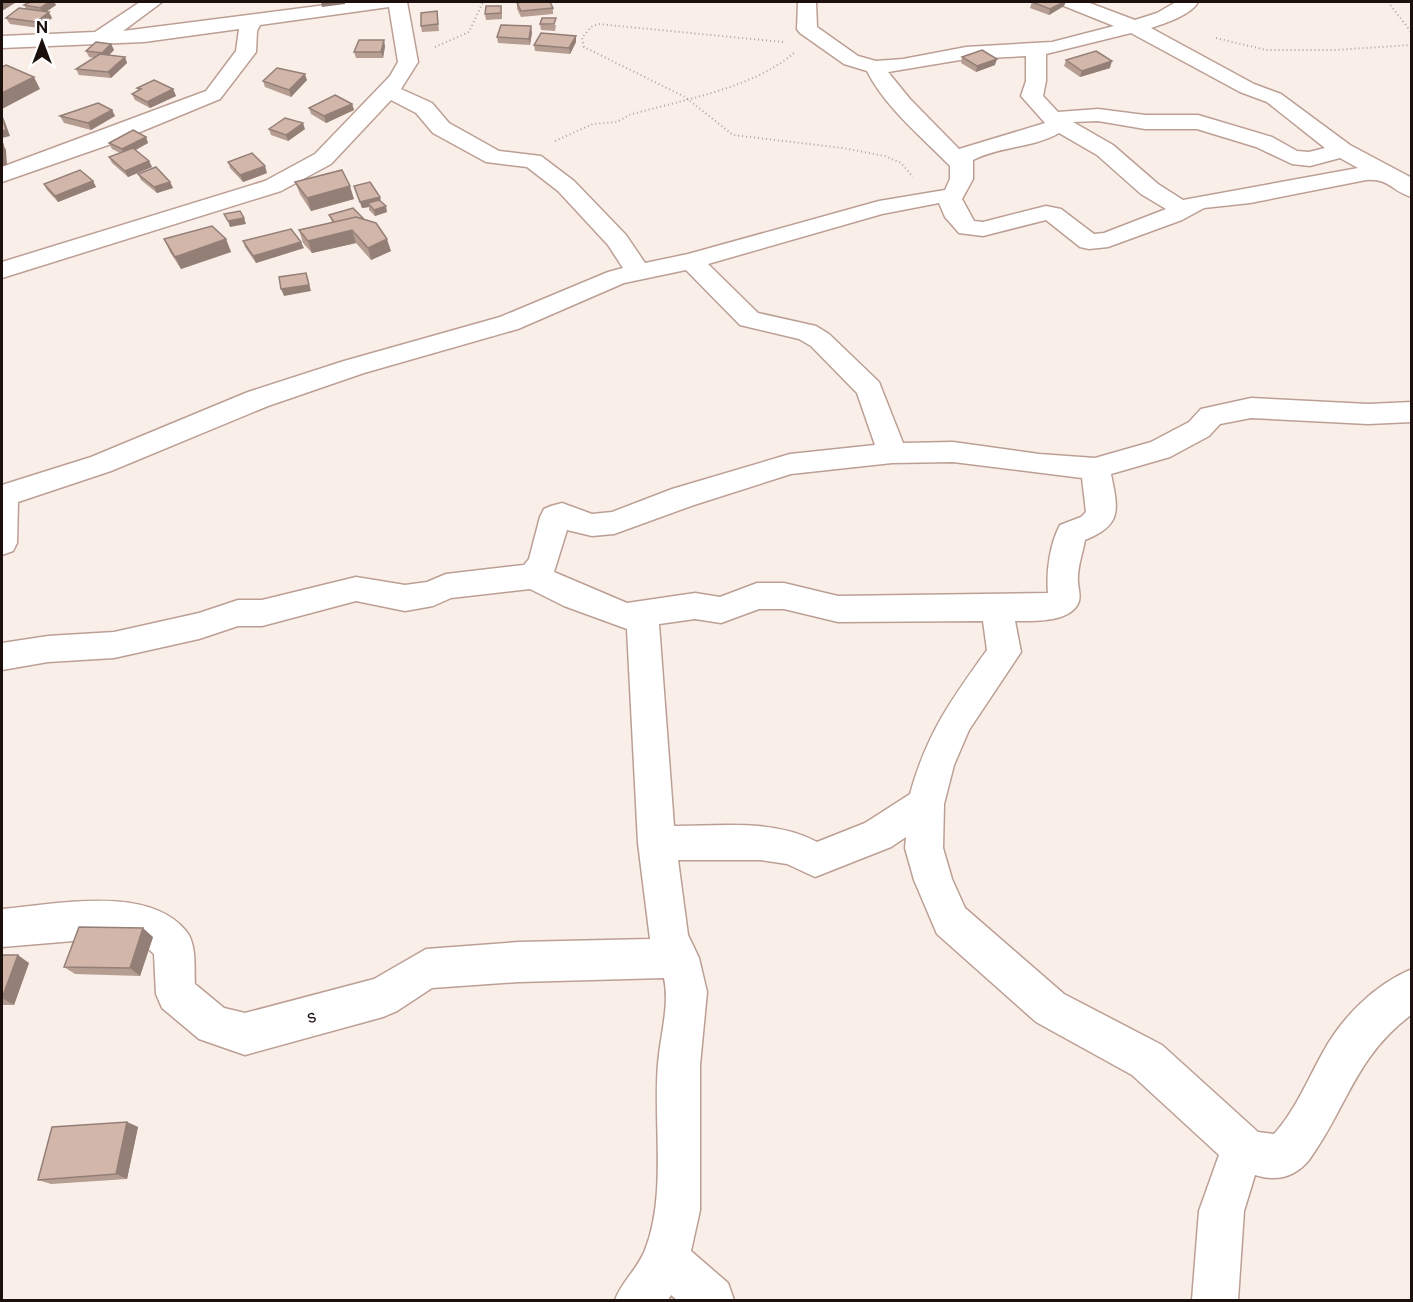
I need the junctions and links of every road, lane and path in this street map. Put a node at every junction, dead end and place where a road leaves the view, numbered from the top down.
1 (152, 2) edge
2 (263, 2) edge
3 (386, 2) edge
4 (398, 2) edge
5 (483, 2) edge
6 (807, 2) edge
7 (1071, 2) edge
8 (1189, 2) edge
9 (1388, 2) edge
10 (282, 18) junction
11 (2, 20) edge
12 (253, 22) junction
13 (1140, 30) junction
14 (1412, 33) edge
15 (101, 37) junction
16 (807, 39) junction
17 (24, 40) junction
18 (2, 42) edge
19 (1412, 45) edge
20 (1036, 51) junction
21 (408, 62) junction
22 (875, 67) junction
23 (388, 91) junction
24 (685, 97) junction
25 (1057, 122) junction
26 (1342, 150) junction
27 (509, 160) junction
28 (960, 164) junction
29 (1382, 171) junction
30 (2, 175) edge
31 (1412, 190) edge
32 (945, 198) junction
33 (1182, 208) junction
34 (691, 261) junction
35 (2, 270) edge
36 (638, 271) junction
37 (1412, 412) edge
38 (892, 453) junction
39 (1095, 468) junction
40 (2, 496) edge
41 (2, 543) edge
42 (533, 576) junction
43 (997, 609) junction
44 (642, 614) junction
45 (2, 656) edge
46 (926, 804) junction
47 (657, 843) junction
48 (2, 928) edge
49 (679, 958) junction
50 (1412, 989) edge
51 (1245, 1150) junction
52 (666, 1259) junction
53 (638, 1300) edge
54 (711, 1300) edge
55 (1215, 1300) edge

1 - 15 street
2 - 10 street
3 - 10 street
4 - 21 street
5 - 21 path
6 - 16 street
7 - 13 street
8 - 13 street
9 - 14 path
10 - 12 street
11 - 17 street
12 - 15 street
12 - 30 street
13 - 19 path
13 - 20 street
13 - 26 street
15 - 17 street
16 - 22 street
16 - 24 path
16 - 24 path
17 - 18 street
20 - 22 street
20 - 25 street
21 - 23 street
22 - 28 street
23 - 27 street
23 - 35 street
24 - 27 path
24 - 32 path
25 - 26 street
25 - 28 street
25 - 33 street
26 - 29 street
27 - 36 street
28 - 32 street
29 - 31 street
29 - 33 street
32 - 33 street
32 - 34 street
34 - 36 street
34 - 38 street
36 - 40 street
37 - 39 street
38 - 39 street
38 - 42 street
39 - 43 street
40 - 41 street
42 - 44 street
42 - 45 street
43 - 44 street
43 - 46 street
44 - 47 street
46 - 47 street
46 - 51 street
47 - 49 street
48 - 49 street, s
49 - 52 street
50 - 51 street
51 - 55 street
52 - 53 street
52 - 54 street

